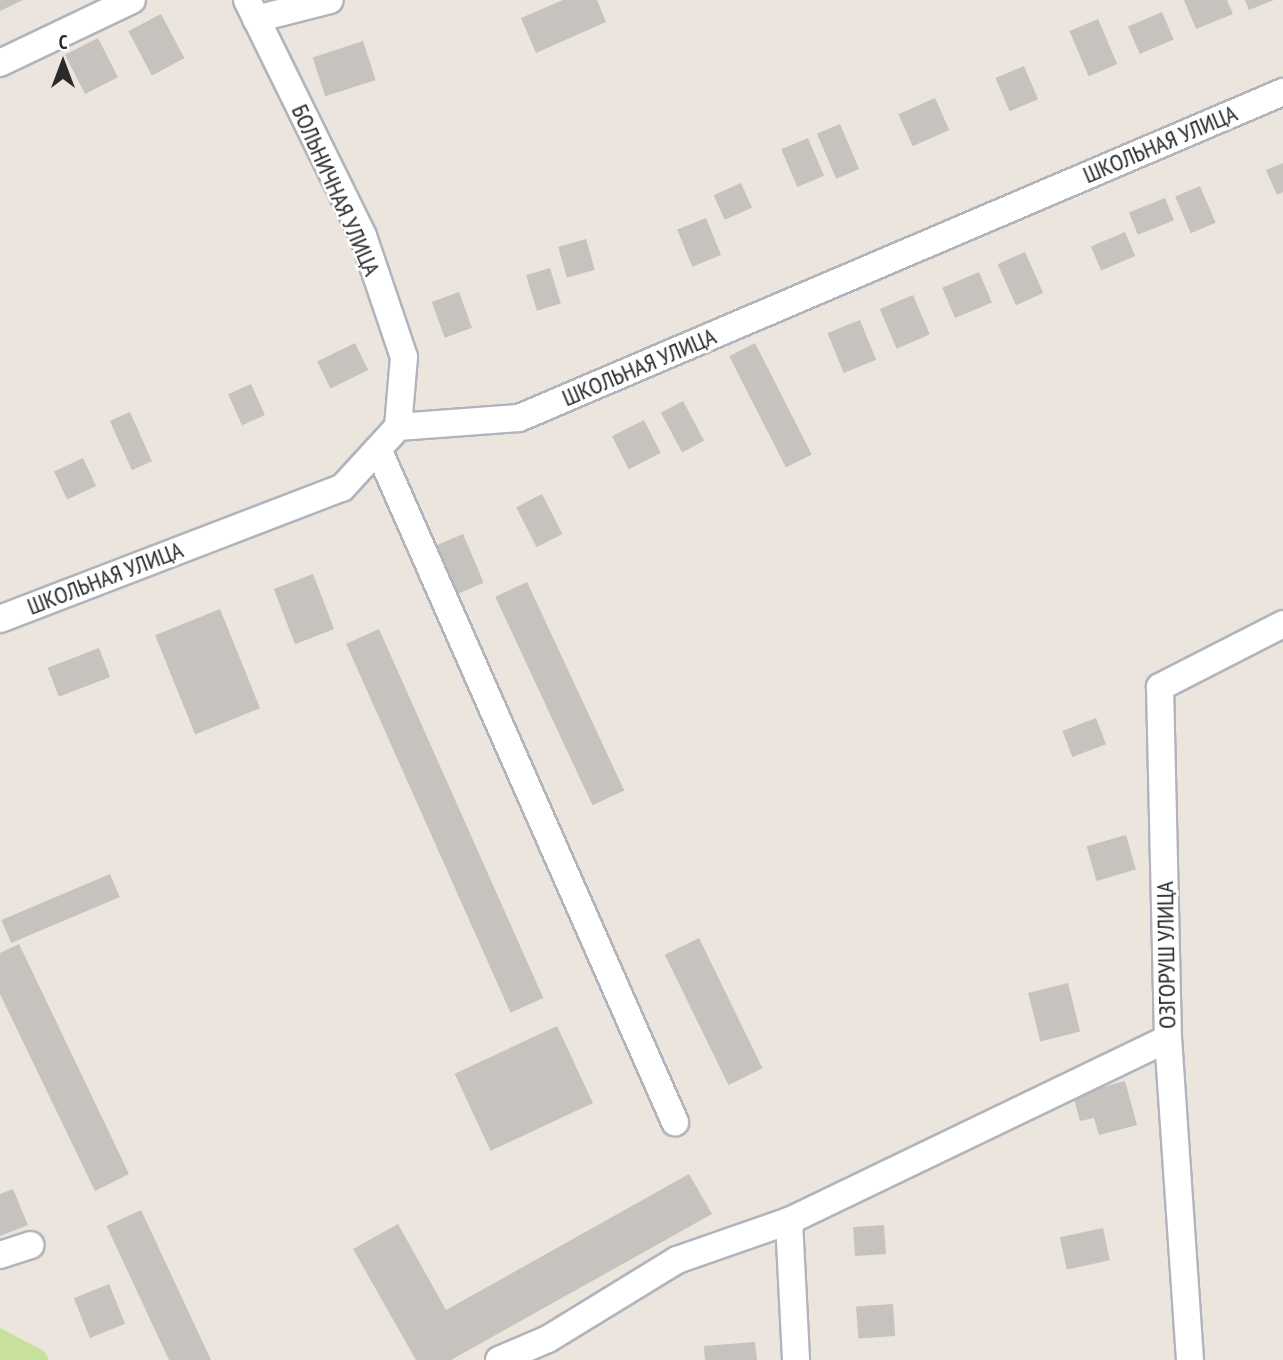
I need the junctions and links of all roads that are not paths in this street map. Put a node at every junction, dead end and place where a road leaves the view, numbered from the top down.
1 (132, 0) edge
2 (330, 0) edge
3 (251, 10) edge
4 (0, 63) edge
5 (1283, 92) edge
6 (398, 427) junction
7 (378, 449) junction
8 (0, 618) edge
9 (1283, 624) edge
10 (1168, 1038) junction
11 (675, 1122) dead end
12 (789, 1221) junction
13 (30, 1245) dead end
14 (0, 1255) edge
15 (499, 1360) edge
16 (796, 1360) edge
17 (1190, 1360) edge

1 - 4 street
2 - 3 street
3 - 6 street, БОЛЬНИЧНАЯ УЛИЦА
5 - 6 street, ШКОЛЬНАЯ УЛИЦА
6 - 7 street, ШКОЛЬНАЯ УЛИЦА
7 - 8 street, ШКОЛЬНАЯ УЛИЦА
7 - 11 street
9 - 10 street, ОЗГОРУШ УЛИЦА
10 - 12 street
10 - 17 street, ОЗГОРУШ УЛИЦА
12 - 15 street
12 - 16 street
13 - 14 street

